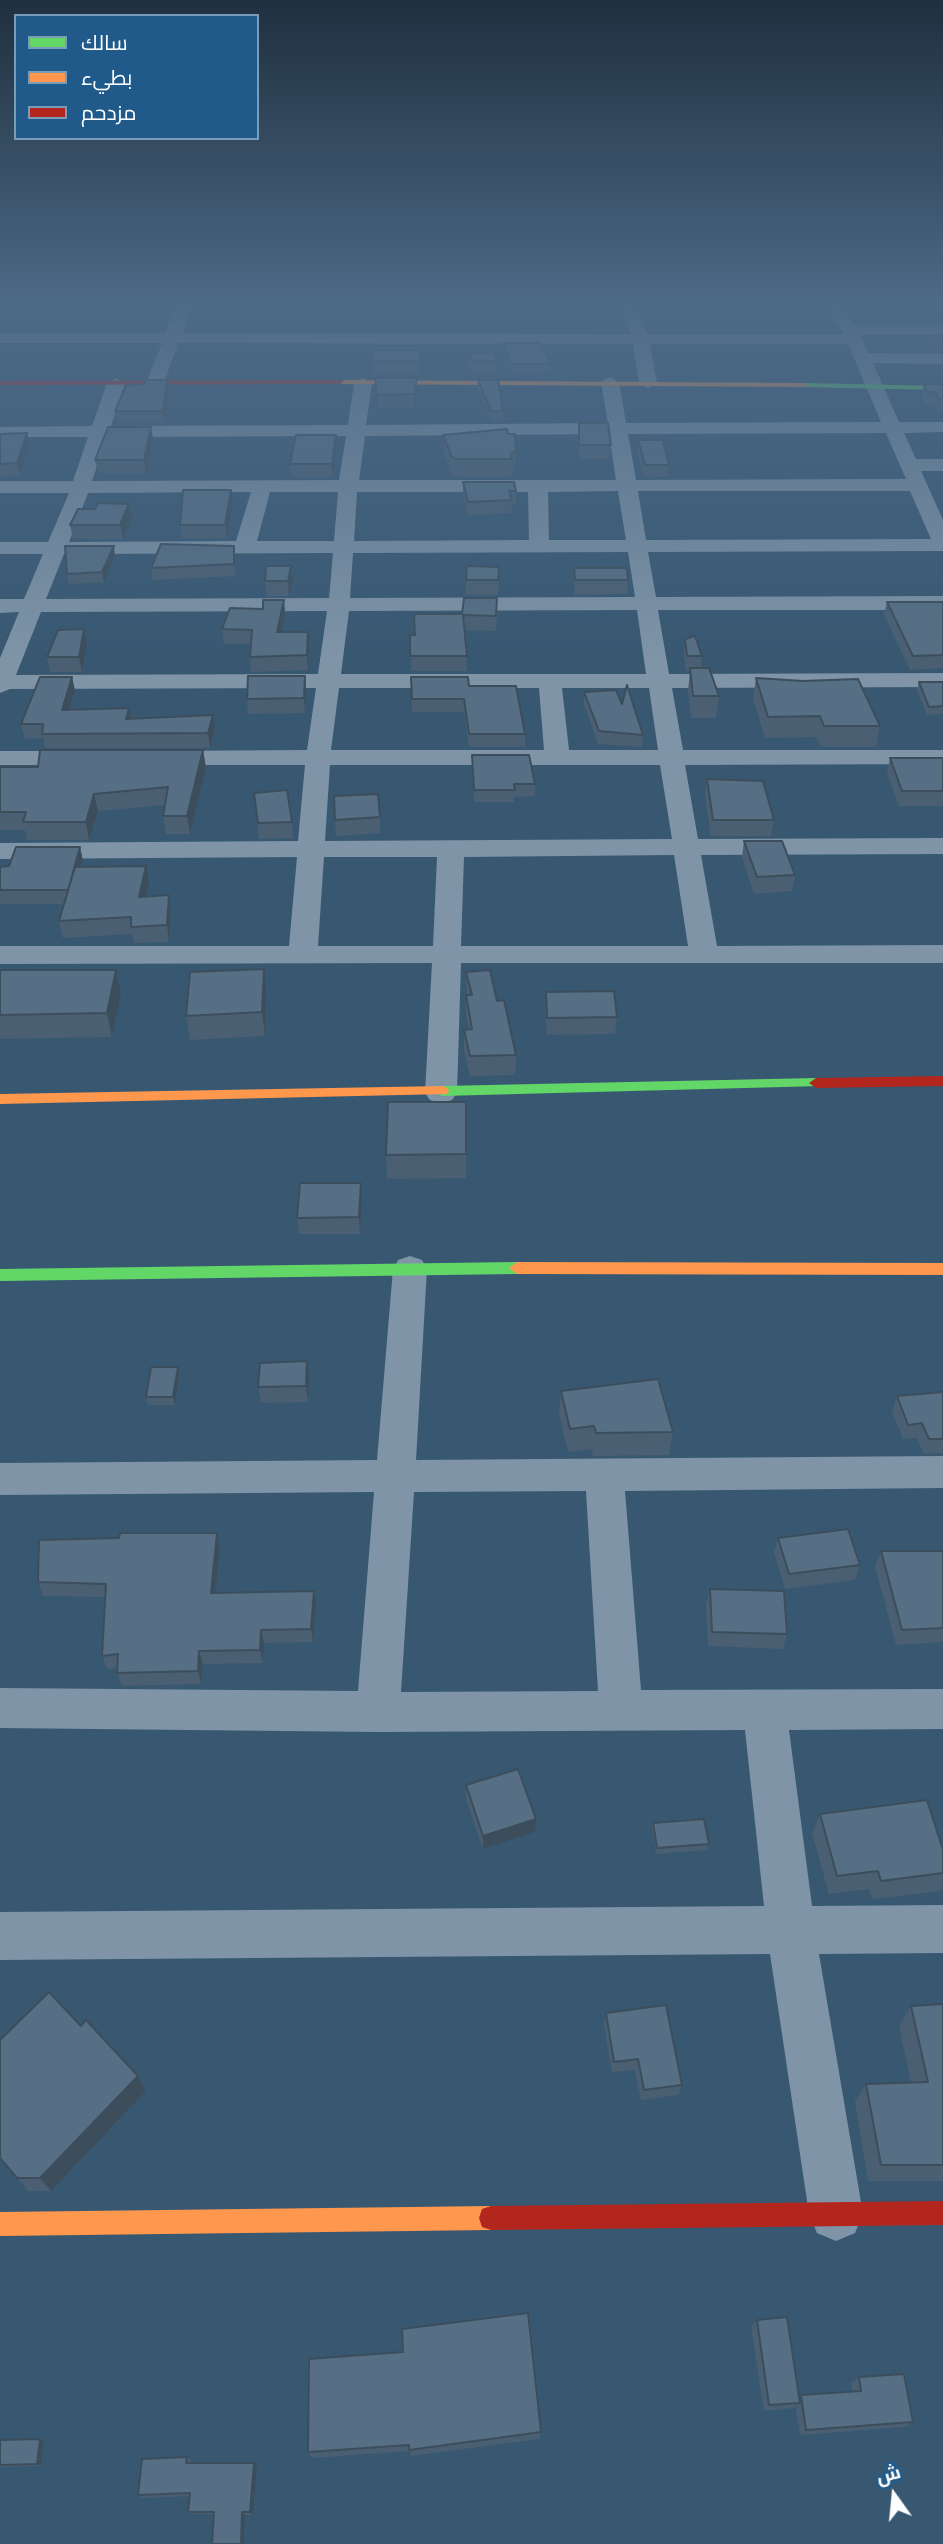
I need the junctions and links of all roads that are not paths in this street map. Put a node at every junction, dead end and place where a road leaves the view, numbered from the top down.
1 (102, 424) edge
2 (359, 424) edge
3 (616, 424) edge
4 (888, 424) edge
5 (943, 427) edge
6 (890, 428) junction
7 (745, 429) junction
8 (617, 430) junction
9 (0, 432) edge
10 (99, 432) junction
11 (358, 432) junction
12 (908, 465) junction
13 (943, 465) edge
14 (917, 485) junction
15 (0, 486) edge
16 (81, 486) junction
17 (262, 486) junction
18 (538, 486) junction
19 (627, 486) junction
20 (761, 486) junction
21 (348, 487) junction
22 (935, 505) edge
23 (943, 544) edge
24 (539, 546) junction
25 (245, 547) junction
26 (342, 547) junction
27 (636, 547) junction
28 (0, 548) edge
29 (54, 548) junction
30 (943, 603) edge
31 (0, 606) edge
32 (34, 606) junction
33 (648, 606) junction
34 (339, 607) junction
35 (550, 680) junction
36 (657, 680) junction
37 (943, 680) edge
38 (329, 681) junction
39 (1, 683) edge
40 (943, 757) edge
41 (0, 758) edge
42 (111, 758) edge
43 (138, 758) edge
44 (318, 758) junction
45 (556, 758) junction
46 (671, 758) junction
47 (687, 846) junction
48 (943, 846) edge
49 (313, 848) junction
50 (451, 848) junction
51 (0, 851) edge
52 (303, 953) junction
53 (447, 954) junction
54 (704, 954) junction
55 (943, 954) edge
56 (0, 955) edge
57 (943, 1081) edge
58 (441, 1093) junction
59 (0, 1099) edge
60 (410, 1269) junction
61 (943, 1269) edge
62 (0, 1275) edge
63 (943, 1472) edge
64 (604, 1474) junction
65 (395, 1475) junction
66 (1, 1484) edge
67 (0, 1708) edge
68 (621, 1709) junction
69 (764, 1709) junction
70 (943, 1709) edge
71 (378, 1712) junction
72 (943, 1929) edge
73 (791, 1931) junction
74 (0, 1936) edge
75 (943, 2213) edge
76 (836, 2214) junction
77 (0, 2224) edge

1 - 10 street
2 - 11 street
3 - 8 street
4 - 6 street
5 - 6 street
6 - 7 street
6 - 12 street
7 - 8 street
7 - 20 street
8 - 11 street
8 - 19 street
9 - 10 street
10 - 11 street
10 - 16 street
11 - 21 street
12 - 13 street
12 - 14 street
14 - 20 street
14 - 22 street
15 - 16 street
16 - 17 street
16 - 29 street
17 - 21 street
17 - 25 street
18 - 19 street
18 - 21 street
18 - 24 street
19 - 20 street
19 - 27 street
21 - 26 street
22 - 23 street
23 - 27 street
24 - 26 street
24 - 27 street
25 - 26 street
25 - 29 street
26 - 34 street
27 - 33 street
28 - 29 street
29 - 32 street
30 - 33 street
31 - 32 street
32 - 34 street
32 - 39 street
33 - 34 street
33 - 36 street
34 - 38 street
35 - 36 street
35 - 38 street
35 - 45 street
36 - 37 street
36 - 46 street
38 - 39 street
38 - 44 street
40 - 46 street
41 - 42 street
43 - 44 street
44 - 45 street
44 - 49 street
45 - 46 street
46 - 47 street
47 - 48 street
47 - 50 street
47 - 54 street
49 - 50 street
49 - 51 street
49 - 52 street
50 - 53 street
52 - 53 street
52 - 56 street
53 - 54 street
53 - 58 street
54 - 55 street
57 - 58 street
58 - 59 street
60 - 61 street
60 - 62 street
60 - 65 street
63 - 64 street
64 - 65 street
64 - 68 street
65 - 66 street
65 - 71 street
67 - 71 street
68 - 69 street
68 - 71 street
69 - 70 street
69 - 73 street
72 - 73 street
73 - 74 street
73 - 76 street
75 - 76 street
76 - 77 street

